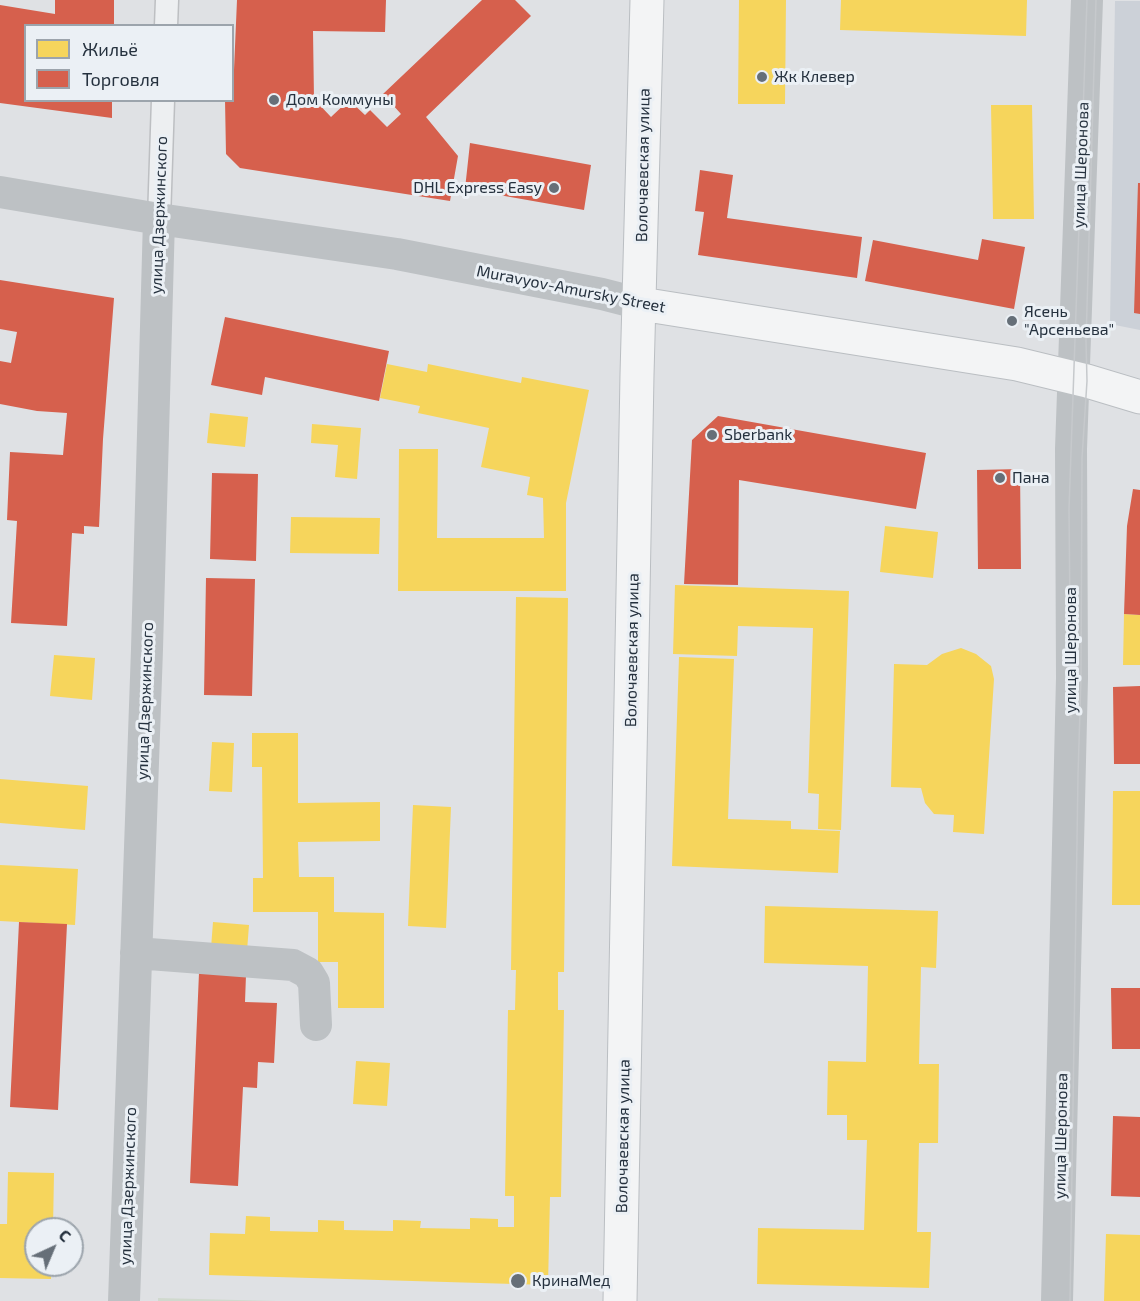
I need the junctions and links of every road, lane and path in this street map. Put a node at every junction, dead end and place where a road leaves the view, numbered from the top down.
1 (167, 0) edge
2 (647, 0) edge
3 (1087, 0) edge
4 (166, 24) edge
5 (163, 102) edge
6 (0, 192) edge
7 (159, 219) junction
8 (641, 304) junction
9 (1074, 379) junction
10 (1140, 397) edge
11 (136, 953) junction
12 (316, 1025) dead end
13 (124, 1301) edge
14 (620, 1301) edge
15 (1057, 1301) edge

1 - 4 street
2 - 8 main road, Волочаевская улица
3 - 9 main road, улица Шеронова
5 - 7 street, улица Дзержинского
6 - 7 main road, Muravyov-Amursky Street
7 - 8 main road, Muravyov-Amursky Street
7 - 11 main road, улица Дзержинского
8 - 9 main road, Muravyov-Amursky Street
8 - 14 main road, Волочаевская улица
9 - 10 main road, Muravyov-Amursky Street
9 - 15 main road, улица Шеронова
11 - 12 main road
11 - 13 main road, улица Дзержинского

